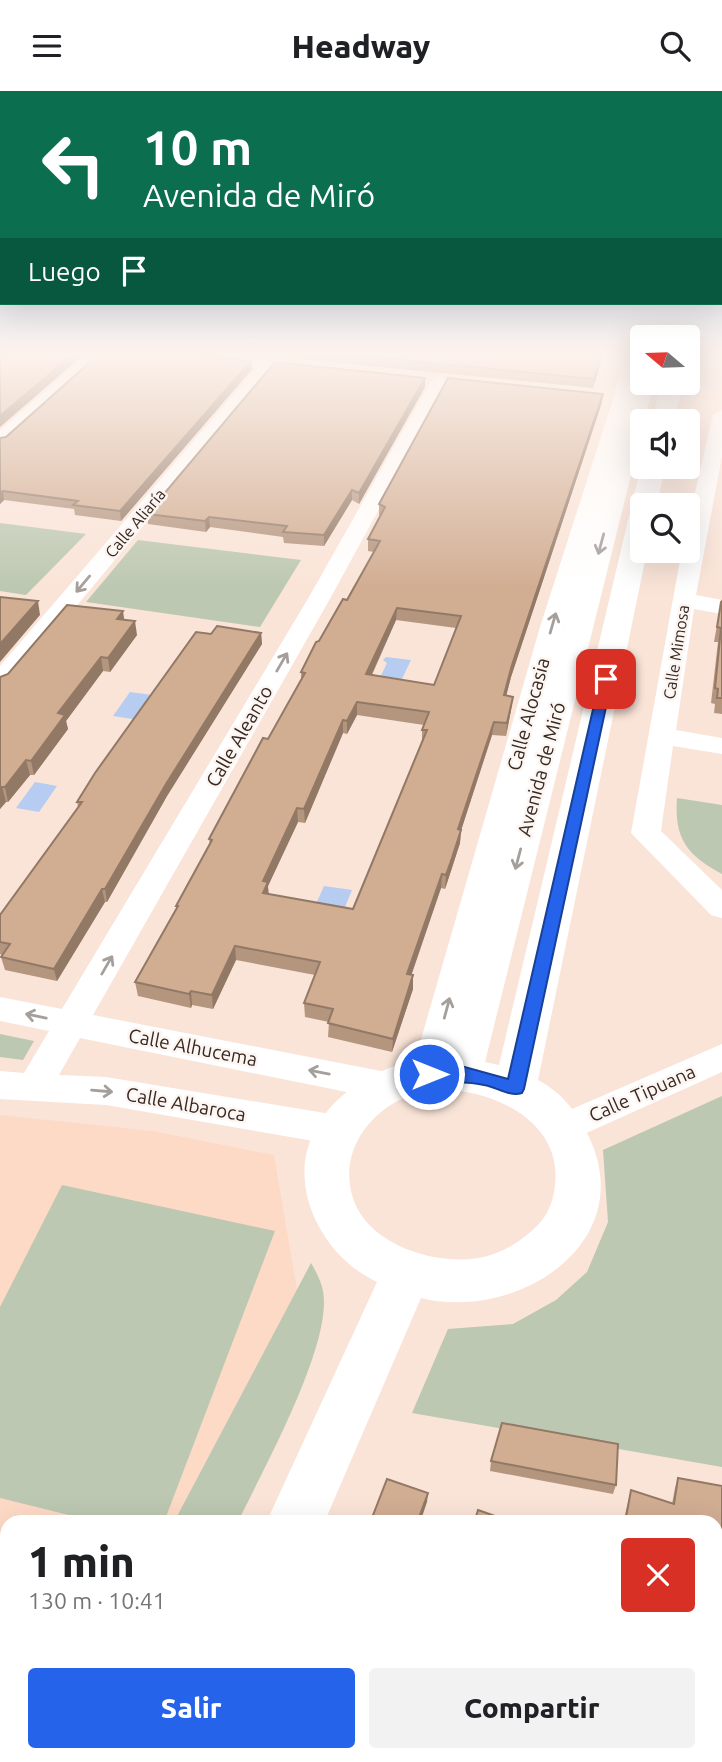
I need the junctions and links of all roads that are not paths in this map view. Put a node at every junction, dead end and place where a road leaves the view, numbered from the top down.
1 (211, 433) edge
2 (411, 433) edge
3 (614, 433) edge
4 (720, 433) edge
5 (715, 470) edge
6 (632, 563) edge
7 (685, 600) junction
8 (722, 607) edge
9 (0, 683) edge
10 (662, 736) junction
11 (722, 746) edge
12 (687, 874) junction
13 (722, 889) edge
14 (722, 908) edge
15 (0, 1009) edge
16 (72, 1024) junction
17 (722, 1057) edge
18 (445, 1073) junction
19 (386, 1086) junction
20 (17, 1087) edge
21 (515, 1089) junction
22 (562, 1129) junction
23 (337, 1130) junction
24 (406, 1272) junction
25 (299, 1515) edge

1 -> 9 street, Calle Aliaría
16 -> 2 street, Calle Aleanto
3 - 18 main road, Avenida de Miró
4 - 5 street, Calle Mimosa
5 - 7 street, Calle Mimosa
6 - 21 main road
7 - 8 street
7 - 10 street, Calle Mimosa
10 - 11 street
10 - 12 street, Calle Mimosa
12 - 13 street, Calle Mimosa
12 - 14 street, Calle Mimosa
16 -> 15 street, Calle Alhucema
19 -> 16 street, Calle Alhucema
16 - 20 street, Calle Aleanto
17 - 22 street, Calle Tipuana
18 - 19 main road
18 - 21 main road
19 - 23 main road
20 -> 23 street, Calle Albaroca
21 - 22 main road
22 - 24 main road
23 - 24 main road
24 - 25 main road

